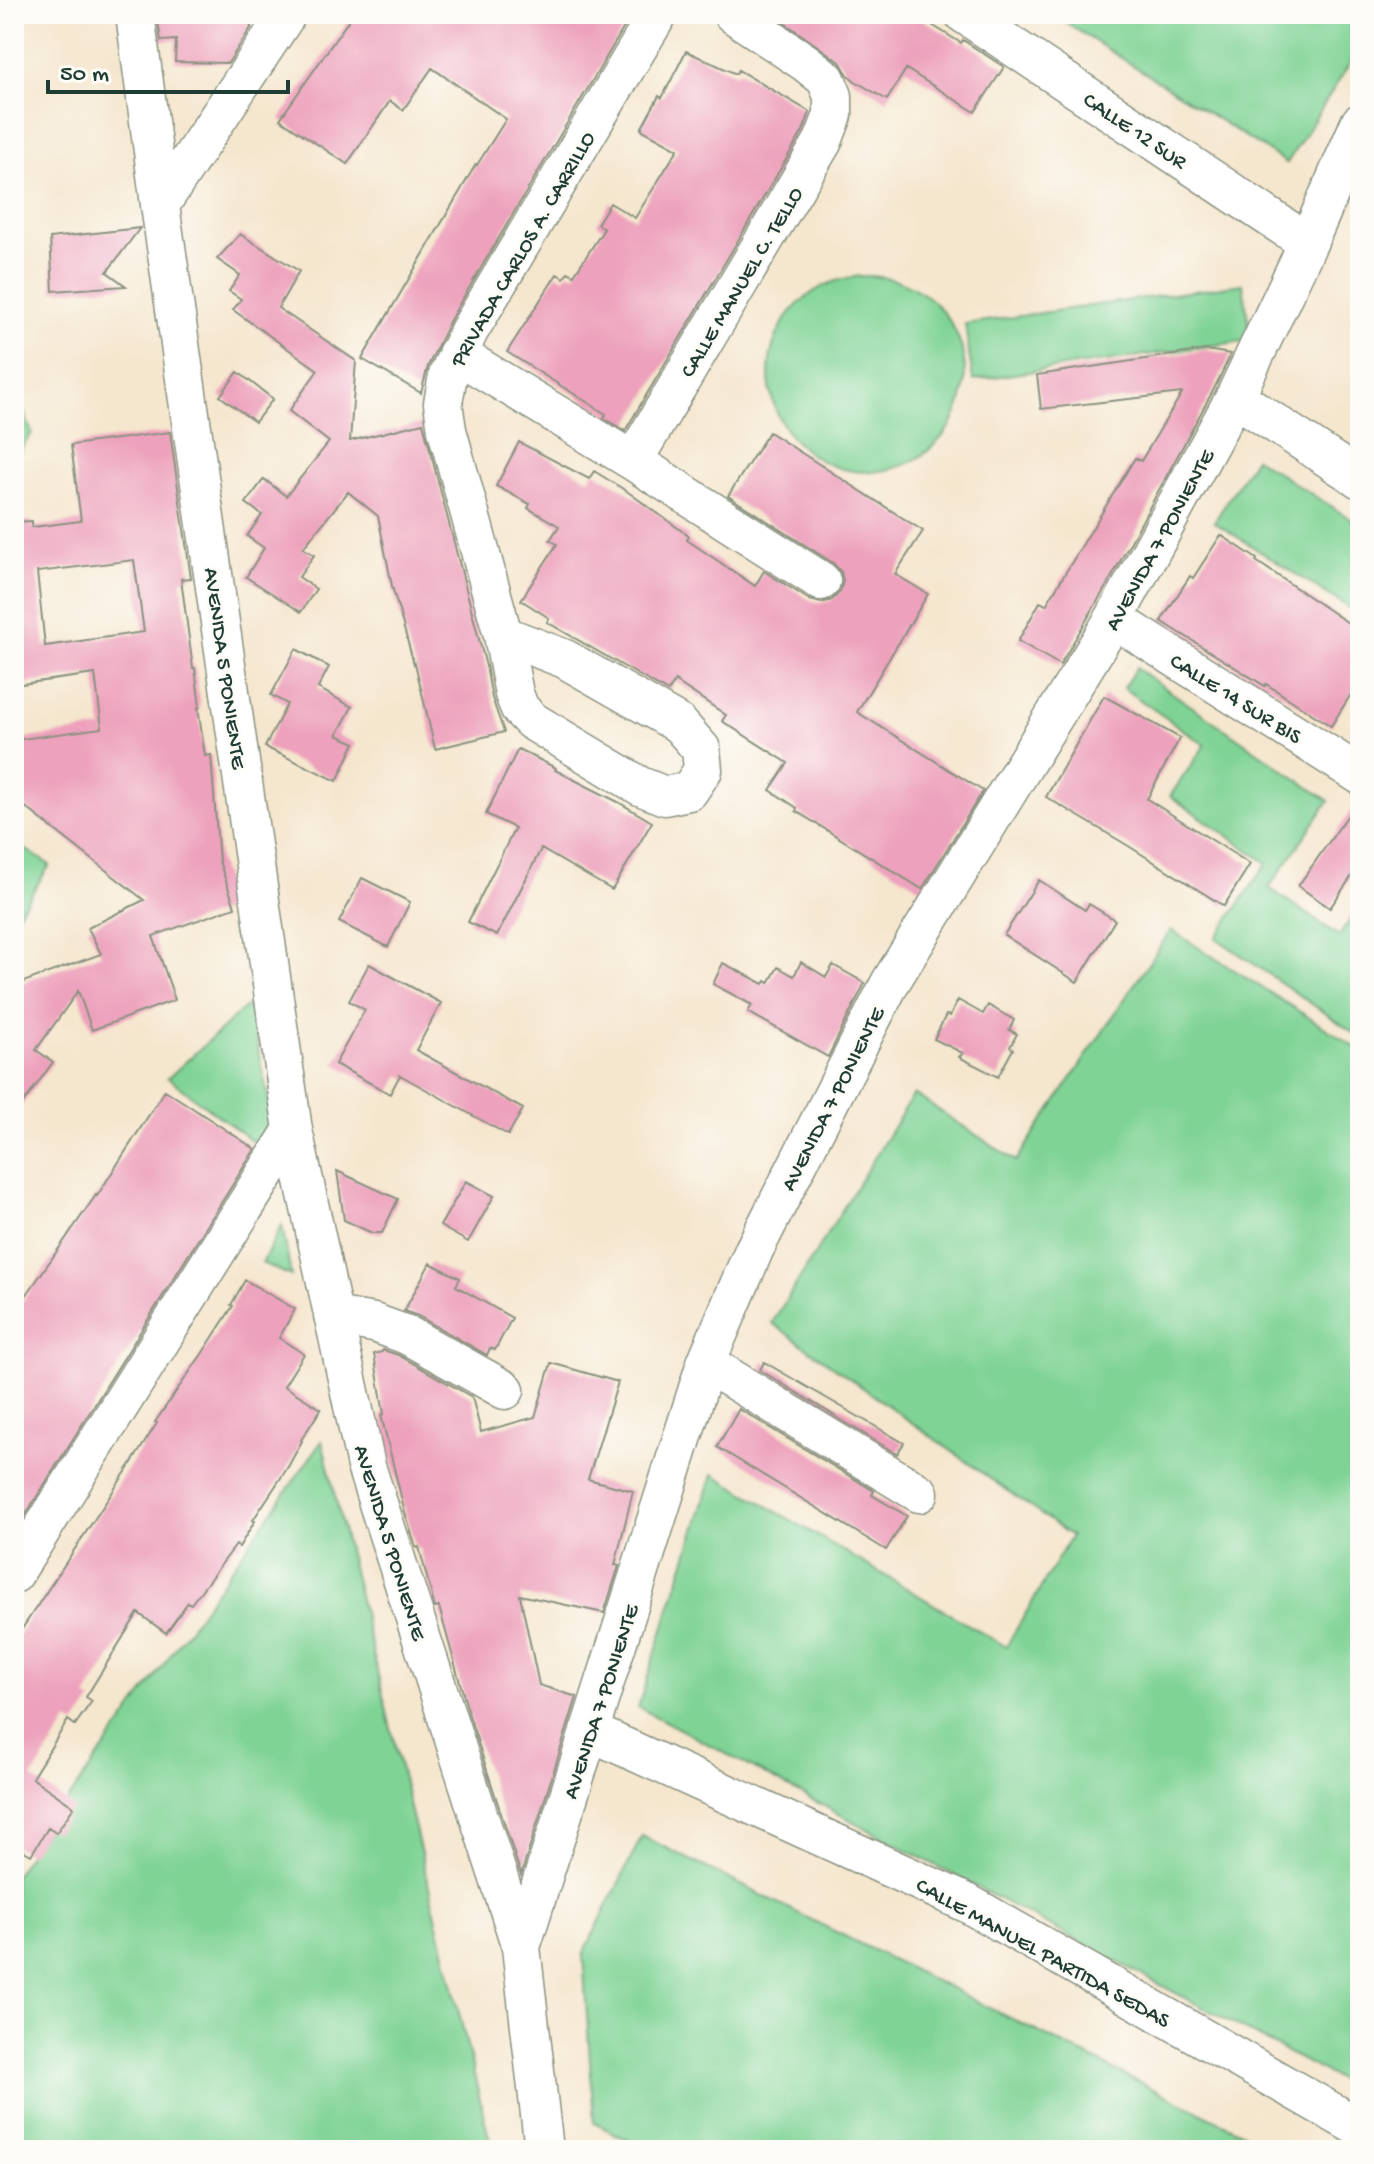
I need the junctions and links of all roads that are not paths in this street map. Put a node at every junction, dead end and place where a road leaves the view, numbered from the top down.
1 (135, 14) edge
2 (287, 14) edge
3 (658, 14) edge
4 (733, 14) edge
5 (964, 14) edge
6 (1360, 123) edge
7 (160, 205) junction
8 (1308, 243) junction
9 (457, 354) junction
10 (1235, 397) junction
11 (633, 461) junction
12 (1360, 479) edge
13 (821, 581) dead end
14 (1114, 619) junction
15 (503, 635) junction
16 (1360, 775) edge
17 (293, 1130) junction
18 (333, 1316) junction
19 (706, 1363) junction
20 (505, 1390) dead end
21 (919, 1493) dead end
22 (14, 1574) edge
23 (589, 1731) junction
24 (521, 1947) junction
25 (1360, 2128) edge
26 (544, 2150) edge

1 - 7 street, AVENIDA 5 PONIENTE
2 - 7 street
3 - 9 street, PRIVADA CARLOS A. CARRILLO
4 - 11 street, CALLE MANUEL C. TELLO
5 - 8 street, CALLE 12 SUR
6 - 8 street, AVENIDA 7 PONIENTE
7 - 17 street, AVENIDA 5 PONIENTE
8 - 10 street, AVENIDA 7 PONIENTE
9 - 11 street
9 - 15 street, PRIVADA CARLOS A. CARRILLO
10 - 12 street
10 - 14 street, AVENIDA 7 PONIENTE
11 - 13 street
14 - 16 street, CALLE 14 SUR BIS
14 - 19 street, AVENIDA 7 PONIENTE
15 - 15 street, PRIVADA CARLOS A. CARRILLO
17 - 18 street, AVENIDA 5 PONIENTE
17 - 22 street
18 - 20 street
18 - 24 street, AVENIDA 5 PONIENTE
19 - 21 street
19 - 23 street, AVENIDA 7 PONIENTE
23 - 24 street, AVENIDA 7 PONIENTE
23 - 25 street, CALLE MANUEL PARTIDA SEDAS
24 - 26 street, AVENIDA 7 PONIENTE

